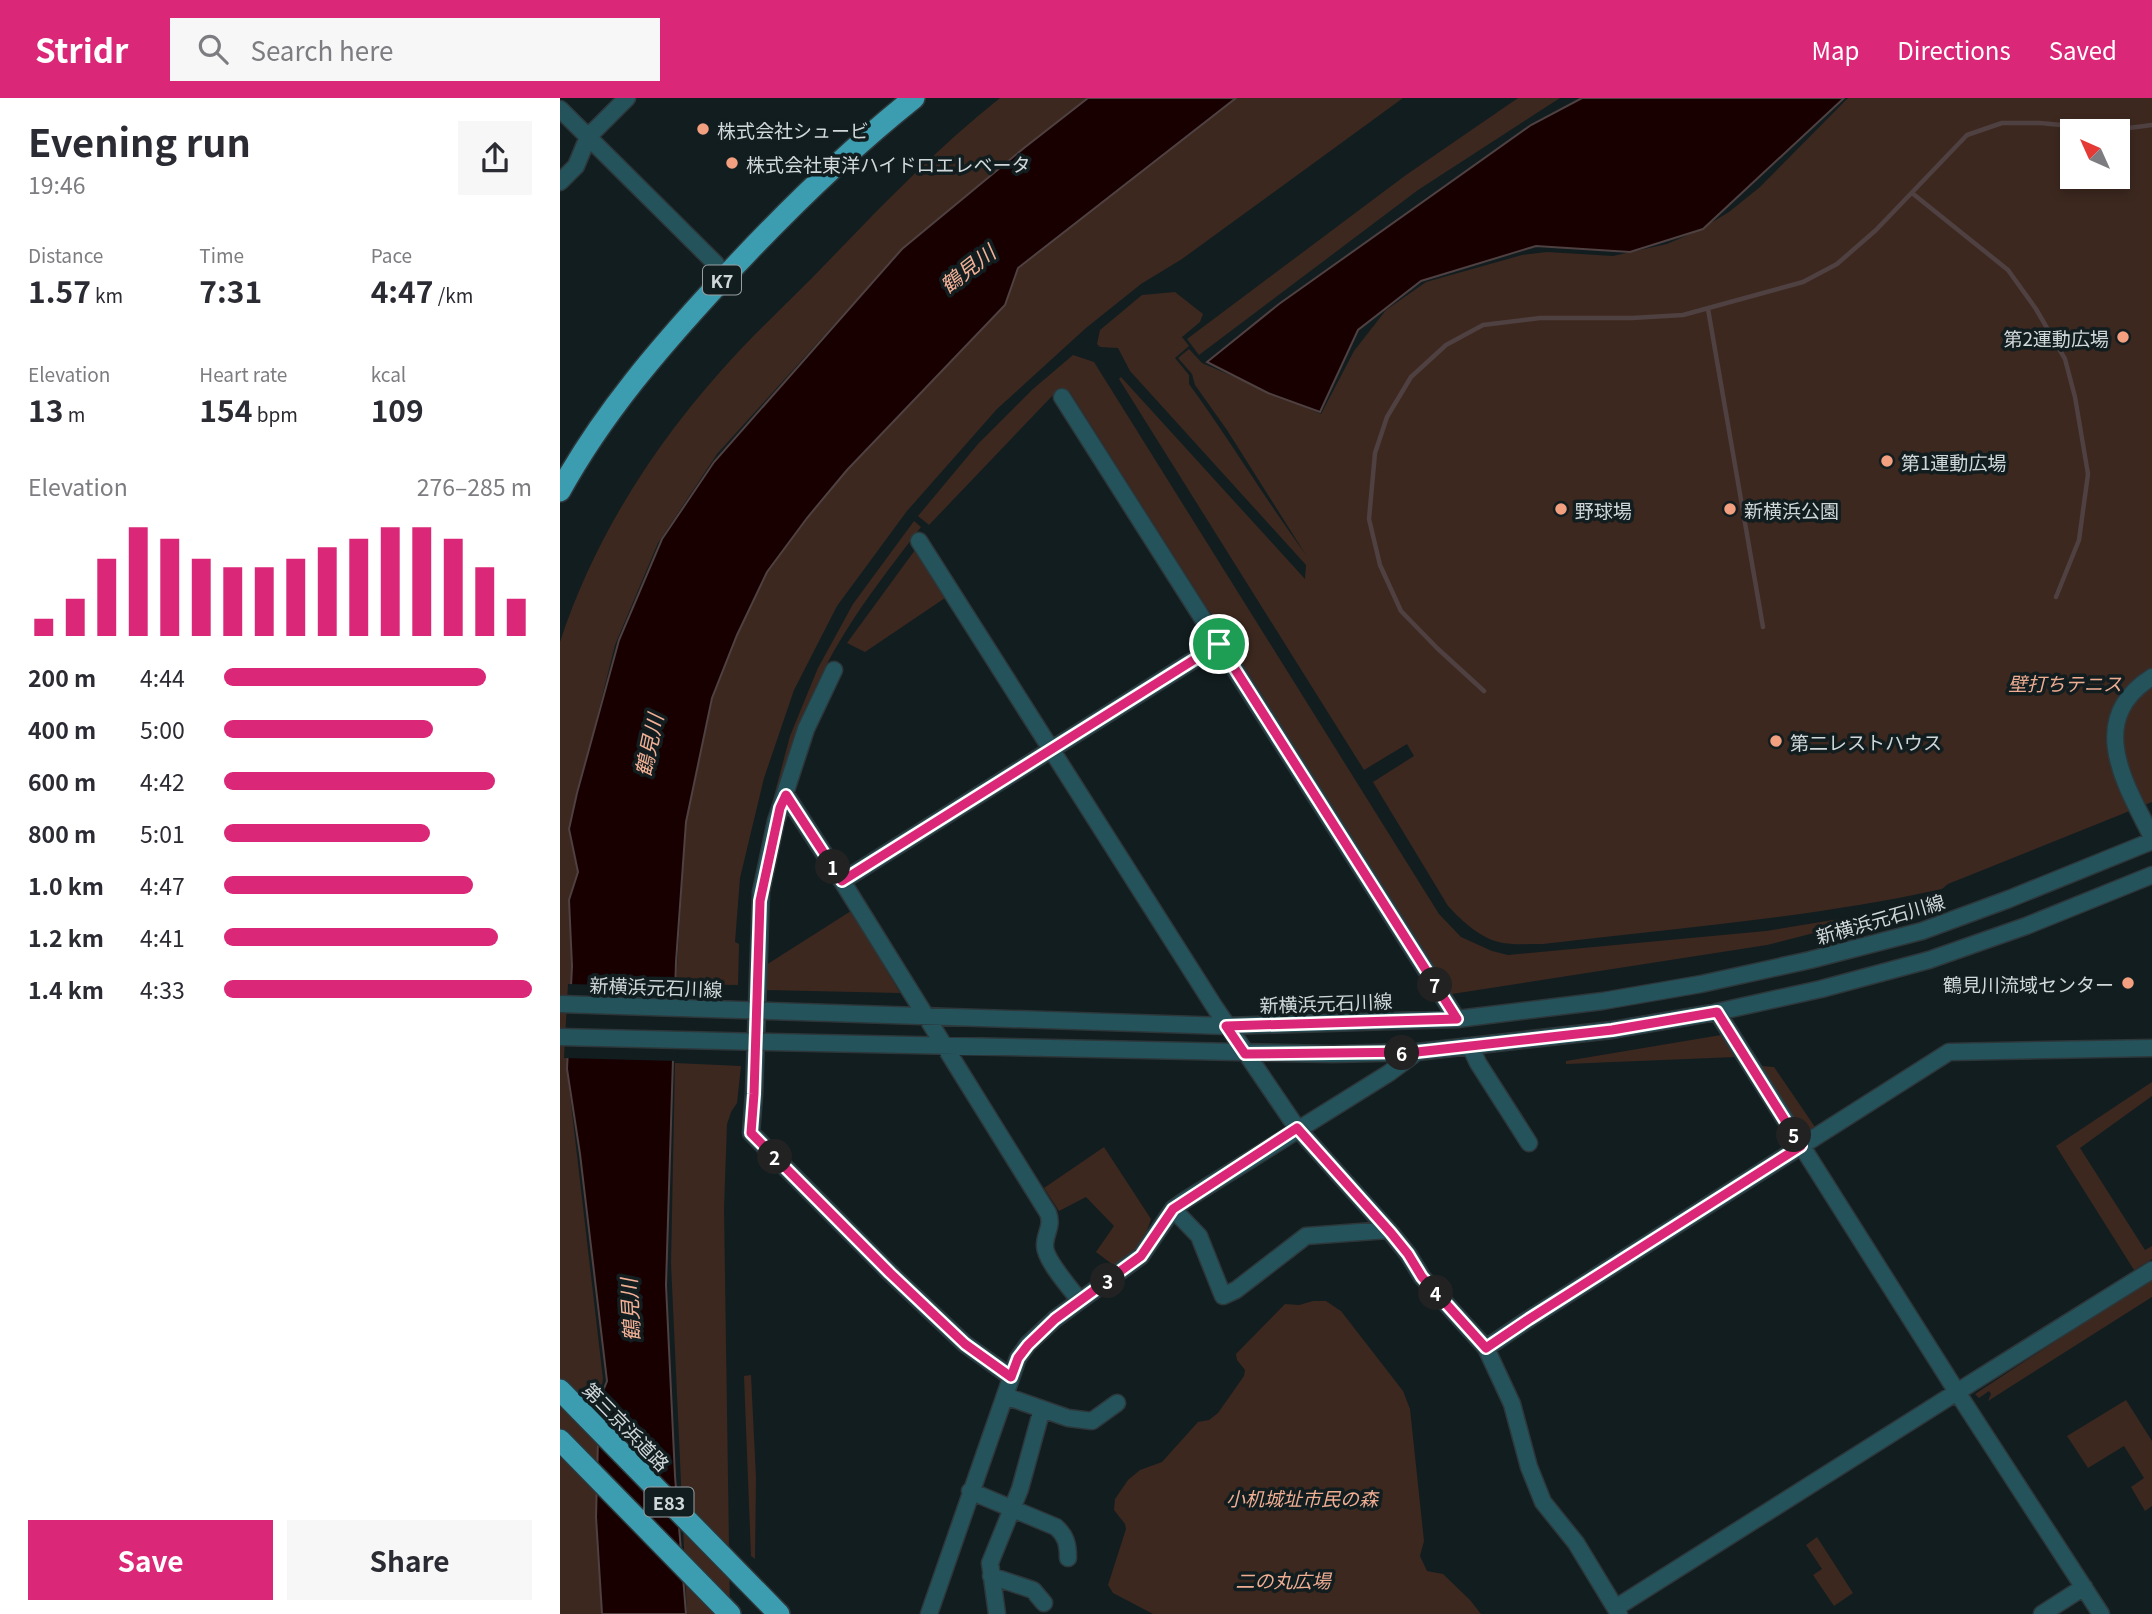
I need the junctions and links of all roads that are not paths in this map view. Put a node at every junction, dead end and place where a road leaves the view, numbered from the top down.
1 (627, 98) edge
2 (904, 98) edge
3 (914, 98) edge
4 (560, 109) edge
5 (588, 137) junction
6 (560, 181) edge
7 (716, 264) dead end
8 (1062, 397) dead end
9 (560, 488) edge
10 (919, 541) dead end
11 (1219, 644) junction
12 (834, 670) dead end
13 (2152, 677) edge
14 (1052, 750) junction
15 (786, 795) junction
16 (2152, 839) edge
17 (2152, 875) edge
18 (842, 881) junction
19 (560, 1004) edge
20 (1717, 1012) junction
21 (924, 1016) junction
22 (1457, 1019) junction
23 (1226, 1026) junction
24 (560, 1037) edge
25 (944, 1046) junction
26 (1470, 1046) junction
27 (2152, 1048) edge
28 (1417, 1052) junction
29 (1245, 1054) junction
30 (1297, 1128) junction
31 (1529, 1143) dead end
32 (1801, 1146) junction
33 (1173, 1209) junction
34 (1388, 1230) junction
35 (2152, 1270) edge
36 (1080, 1301) junction
37 (1486, 1348) junction
38 (1011, 1377) junction
39 (560, 1390) edge
40 (1957, 1391) junction
41 (1004, 1395) junction
42 (1117, 1403) dead end
43 (1042, 1409) junction
44 (560, 1440) edge
45 (970, 1492) junction
46 (1013, 1508) junction
47 (1068, 1558) dead end
48 (992, 1576) junction
49 (2084, 1587) junction
50 (1044, 1603) dead end
51 (1618, 1611) edge
52 (730, 1614) edge
53 (779, 1614) edge
54 (929, 1614) edge
55 (997, 1614) edge
56 (2042, 1614) edge
57 (2101, 1614) edge

1 - 5 street
2 - 9 highway, K7
3 - 9 highway, K7
4 - 5 street
5 - 6 street
5 - 7 street
8 - 11 street
10 - 14 street
11 - 14 street
11 - 22 street
12 - 15 street
13 - 16 street
14 - 18 street
14 - 23 street
15 - 18 street
15 - 38 street
16 - 22 street, 新横浜元石川線
17 - 20 street
18 - 21 street
19 - 21 street, 新横浜元石川線, bridge
20 - 26 street
20 - 32 street
21 - 23 street, 新横浜元石川線
21 - 25 street
22 - 23 street, 新横浜元石川線
23 - 29 street
24 - 25 street, bridge
25 - 29 street
25 - 36 street
26 - 28 street
26 - 31 street
27 - 32 street
28 - 29 street
28 - 30 street
29 - 30 street
30 - 33 street
30 - 34 street
32 - 37 street
32 - 40 street
33 - 34 street
33 - 36 street
34 - 37 street
35 - 40 street
36 - 38 street
37 - 51 street
38 - 41 street
39 - 53 highway, 第三京浜道路 / E83
40 - 49 street
40 - 51 street
41 - 43 street
41 - 45 street
42 - 43 street
43 - 46 street
44 - 52 highway, E83
45 - 46 street
45 - 54 street
46 - 47 street
46 - 48 street
48 - 50 street
48 - 55 street
49 - 56 street
49 - 57 street

